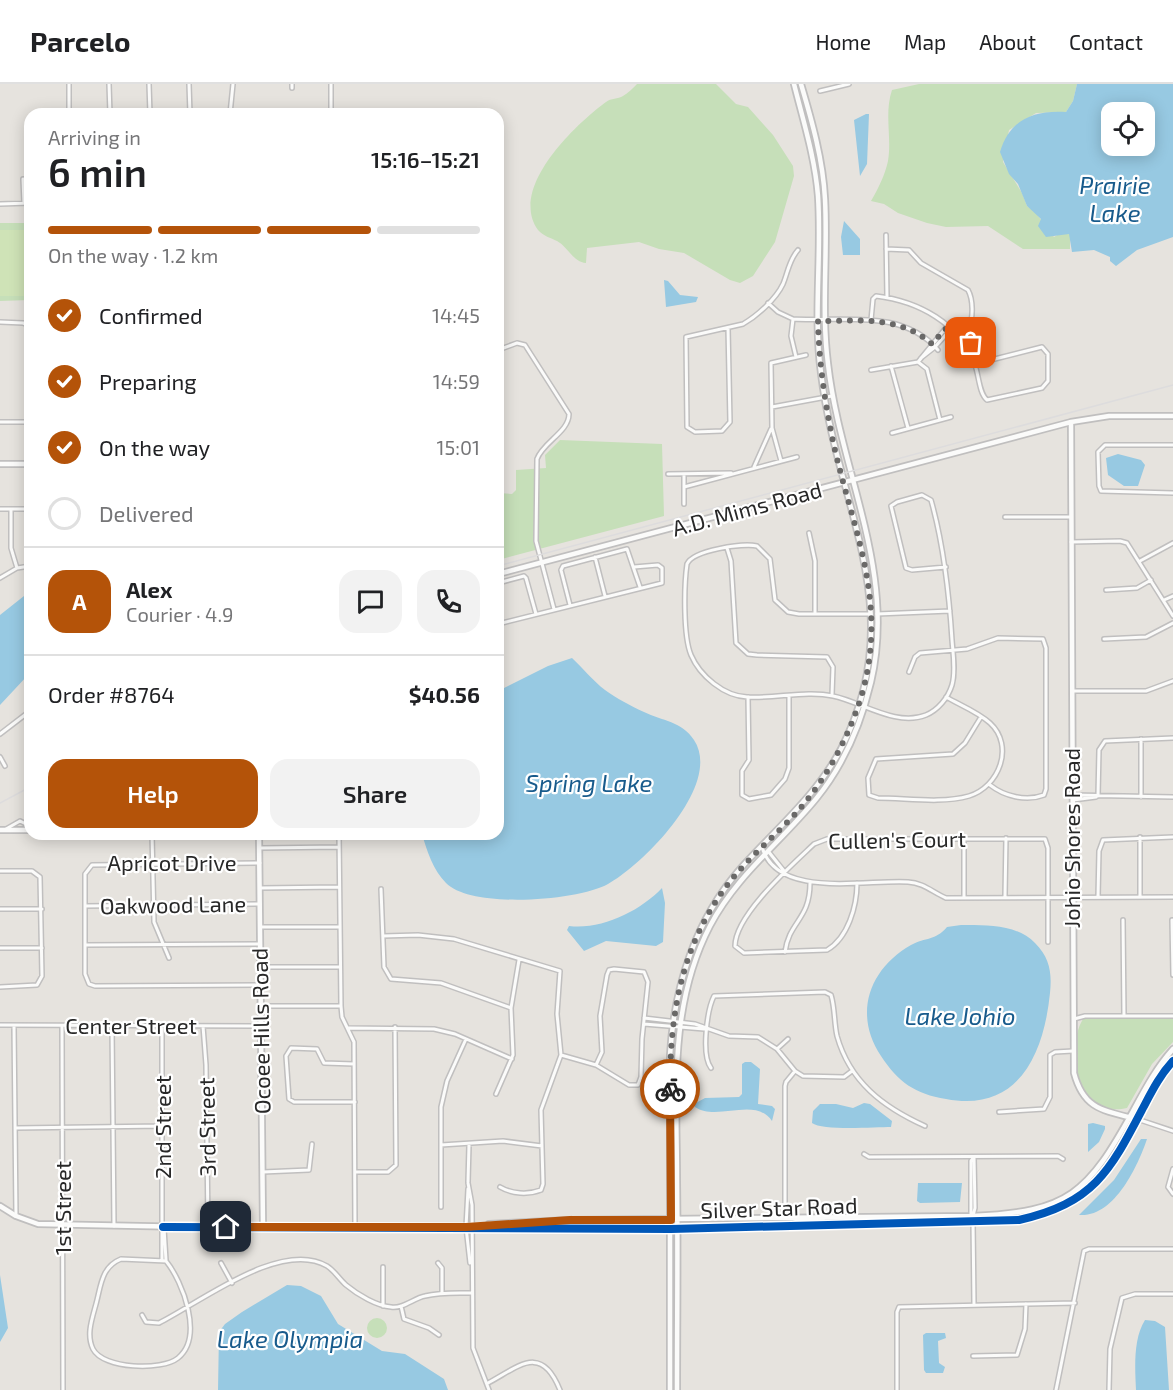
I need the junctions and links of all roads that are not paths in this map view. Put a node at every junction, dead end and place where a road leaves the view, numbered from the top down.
1 (69, 84) edge
2 (109, 84) edge
3 (149, 84) edge
4 (189, 84) edge
5 (233, 84) edge
6 (331, 84) edge
7 (794, 84) edge
8 (801, 84) edge
9 (849, 84) edge
10 (829, 86) edge
11 (820, 91) dead end
12 (69, 108) edge
13 (110, 108) edge
14 (150, 108) edge
15 (190, 108) edge
16 (231, 108) edge
17 (332, 108) edge
18 (23, 179) dead end
19 (24, 203) joint
20 (0, 204) edge
21 (886, 235) dead end
22 (886, 249) junction
23 (798, 250) dead end
24 (887, 297) junction
25 (768, 303) junction
26 (793, 319) junction
27 (871, 320) junction
28 (818, 321) junction
29 (825, 321) junction
30 (0, 322) edge
31 (24, 323) edge
32 (728, 328) junction
33 (951, 328) junction
34 (960, 340) junction
35 (932, 344) junction
36 (504, 348) edge
37 (937, 349) junction
38 (967, 350) junction
39 (926, 353) junction
40 (806, 355) dead end
41 (796, 357) junction
42 (919, 360) junction
43 (975, 364) junction
44 (891, 366) junction
45 (871, 370) dead end
46 (832, 396) junction
47 (824, 398) junction
48 (772, 407) junction
49 (1173, 416) edge
50 (951, 417) dead end
51 (940, 420) junction
52 (0, 422) edge
53 (24, 422) edge
54 (1071, 422) junction
55 (772, 428) junction
56 (908, 428) junction
57 (892, 433) dead end
58 (1173, 445) edge
59 (797, 457) dead end
60 (781, 461) junction
61 (0, 464) edge
62 (24, 464) edge
63 (754, 468) junction
64 (738, 472) junction
65 (668, 474) dead end
66 (684, 474) junction
67 (853, 480) junction
68 (843, 483) junction
69 (684, 487) junction
70 (1173, 493) edge
71 (684, 504) dead end
72 (0, 509) edge
73 (11, 509) junction
74 (24, 509) edge
75 (1005, 517) dead end
76 (1071, 517) junction
77 (809, 533) dead end
78 (1071, 542) junction
79 (1173, 543) edge
80 (727, 548) junction
81 (595, 557) junction
82 (1140, 561) junction
83 (541, 563) junction
84 (24, 567) edge
85 (634, 567) junction
86 (946, 567) junction
87 (17, 568) junction
88 (504, 572) edge
89 (0, 578) edge
90 (1151, 580) junction
91 (504, 581) edge
92 (640, 586) junction
93 (1106, 590) dead end
94 (605, 596) junction
95 (1173, 596) edge
96 (1164, 600) junction
97 (570, 605) junction
98 (554, 609) junction
99 (950, 611) junction
100 (536, 614) junction
101 (815, 614) junction
102 (872, 614) junction
103 (879, 614) junction
104 (1173, 616) edge
105 (504, 622) edge
106 (1173, 623) edge
107 (1104, 639) dead end
108 (953, 650) junction
109 (909, 672) dead end
110 (1173, 681) edge
111 (1071, 691) junction
112 (789, 696) junction
113 (831, 696) junction
114 (748, 697) junction
115 (946, 697) junction
116 (859, 704) junction
117 (865, 707) junction
118 (24, 716) edge
119 (981, 717) junction
120 (0, 735) edge
121 (1173, 738) edge
122 (1141, 739) junction
123 (0, 757) edge
124 (5, 766) dead end
125 (990, 785) junction
126 (1098, 796) junction
127 (1072, 797) junction
128 (1141, 797) junction
129 (1173, 797) edge
130 (24, 824) edge
131 (24, 828) edge
132 (2, 830) edge
133 (1140, 837) junction
134 (1173, 837) edge
135 (964, 838) junction
136 (1006, 838) junction
137 (152, 840) edge
138 (260, 840) edge
139 (339, 840) edge
140 (762, 846) junction
141 (339, 847) junction
142 (260, 848) junction
143 (766, 853) junction
144 (152, 863) junction
145 (260, 863) junction
146 (0, 871) edge
147 (785, 873) junction
148 (810, 883) junction
149 (857, 883) junction
150 (340, 887) junction
151 (260, 888) junction
152 (381, 889) dead end
153 (1005, 897) junction
154 (1047, 897) junction
155 (1073, 897) junction
156 (1098, 897) junction
157 (1140, 897) junction
158 (1173, 897) edge
159 (964, 898) junction
160 (152, 904) junction
161 (260, 904) junction
162 (85, 906) junction
163 (0, 909) edge
164 (42, 909) junction
165 (1123, 920) dead end
166 (1172, 920) edge
167 (260, 927) junction
168 (340, 927) junction
169 (383, 936) junction
170 (1048, 942) dead end
171 (260, 944) junction
172 (85, 945) junction
173 (162, 945) junction
174 (0, 948) edge
175 (42, 948) junction
176 (785, 952) junction
177 (169, 958) dead end
178 (519, 960) junction
179 (260, 967) junction
180 (340, 967) junction
181 (1173, 975) edge
182 (261, 985) junction
183 (0, 987) edge
184 (261, 1006) junction
185 (341, 1006) junction
186 (511, 1008) junction
187 (1124, 1016) junction
188 (1173, 1016) edge
189 (644, 1018) junction
190 (1074, 1019) junction
191 (644, 1024) junction
192 (672, 1024) junction
193 (695, 1024) junction
194 (0, 1025) edge
195 (14, 1025) junction
196 (679, 1025) junction
197 (62, 1026) junction
198 (112, 1026) junction
199 (162, 1026) junction
200 (203, 1026) junction
201 (261, 1026) junction
202 (395, 1027) junction
203 (349, 1028) junction
204 (707, 1028) junction
205 (694, 1030) junction
206 (466, 1039) junction
207 (788, 1040) dead end
208 (777, 1049) junction
209 (1173, 1049) edge
210 (1073, 1051) junction
211 (561, 1055) junction
212 (512, 1059) junction
213 (1173, 1061) edge
214 (354, 1064) junction
215 (596, 1065) junction
216 (711, 1068) dead end
217 (795, 1071) junction
218 (852, 1071) junction
219 (496, 1094) dead end
220 (355, 1102) junction
221 (999, 1112) dead end
222 (1129, 1118) junction
223 (1137, 1119) junction
224 (163, 1126) junction
225 (925, 1126) dead end
226 (113, 1127) junction
227 (16, 1128) junction
228 (63, 1128) junction
229 (1173, 1131) edge
230 (312, 1144) dead end
231 (441, 1145) junction
232 (469, 1145) junction
233 (542, 1146) junction
234 (864, 1154) dead end
235 (974, 1156) junction
236 (1063, 1159) dead end
237 (1173, 1169) edge
238 (263, 1172) junction
239 (355, 1172) junction
240 (500, 1187) dead end
241 (1173, 1194) edge
242 (0, 1206) edge
243 (441, 1207) dead end
244 (1026, 1212) junction
245 (16, 1216) junction
246 (972, 1216) junction
247 (849, 1217) junction
248 (785, 1218) junction
249 (570, 1220) junction
250 (613, 1220) junction
251 (671, 1220) junction
252 (677, 1220) junction
253 (973, 1222) junction
254 (925, 1223) junction
255 (63, 1225) junction
256 (114, 1226) junction
257 (787, 1226) junction
258 (163, 1227) junction
259 (208, 1227) junction
260 (469, 1227) junction
261 (263, 1228) junction
262 (355, 1228) junction
263 (524, 1228) junction
264 (571, 1228) junction
265 (671, 1229) junction
266 (677, 1229) junction
267 (1173, 1249) edge
268 (164, 1260) junction
269 (221, 1263) dead end
270 (438, 1263) dead end
271 (383, 1267) dead end
272 (232, 1283) junction
273 (442, 1293) junction
274 (471, 1293) junction
275 (1173, 1294) edge
276 (1075, 1303) junction
277 (974, 1304) junction
278 (1026, 1304) junction
279 (383, 1306) junction
280 (401, 1306) junction
281 (189, 1307) junction
282 (671, 1311) junction
283 (677, 1311) junction
284 (142, 1315) dead end
285 (439, 1335) dead end
286 (972, 1356) dead end
287 (488, 1383) junction
288 (63, 1390) edge
289 (489, 1390) edge
290 (560, 1390) edge
291 (670, 1390) edge
292 (677, 1390) edge
293 (897, 1390) edge
294 (1056, 1390) edge
295 (1109, 1390) edge

1 - 12 street
2 - 13 street
3 - 14 street
4 - 15 street
5 - 16 street
6 - 17 street
7 - 28 street
8 - 29 street
9 - 10 street
10 - 11 street
18 - 19 street
19 - 20 street
21 - 22 street
22 - 24 street
22 - 33 street
23 - 25 street
24 - 27 street
24 - 33 street
25 - 26 street
25 - 32 street
26 - 28 street
26 - 41 street
27 - 29 street
27 - 35 street
28 - 29 street
28 - 47 street
29 - 46 street
30 - 31 street
32 - 32 street
33 - 34 street
33 - 35 street
33 - 37 street
34 - 38 street
34 - 38 street
35 - 37 street
35 - 39 street
36 - 83 street
37 - 39 street
38 - 43 street
39 - 42 street
40 - 41 street
41 - 48 street
42 - 44 street
42 - 51 street
43 - 43 street
44 - 45 street
44 - 56 street
46 - 47 street
46 - 67 street
47 - 48 street
47 - 68 street
48 - 55 street
49 - 54 street, A.D. Mims Road
50 - 51 street
51 - 56 street
52 - 53 street
54 - 67 street, A.D. Mims Road
54 - 76 street, Johio Shores Road
55 - 60 street
55 - 63 street
56 - 57 street
58 - 70 street
59 - 60 street
60 - 63 street
61 - 62 street
63 - 64 street
64 - 66 street
64 - 69 street
65 - 66 street
66 - 69 street
67 - 68 street, A.D. Mims Road
67 - 103 street
68 - 83 street, A.D. Mims Road
68 - 102 street
69 - 71 street
72 - 73 street
73 - 74 street
73 - 87 street
75 - 76 street
76 - 78 street, Johio Shores Road
77 - 101 street
78 - 82 street
78 - 111 street, Johio Shores Road
79 - 82 street
80 - 101 street
80 - 113 street
80 - 114 street
81 - 85 street
81 - 94 street
81 - 97 street
82 - 90 street
83 - 88 street, A.D. Mims Road
83 - 98 street
84 - 87 street
85 - 92 street
85 - 92 street
86 - 86 street
86 - 99 street
87 - 89 street
90 - 93 street
90 - 96 street
91 - 100 street
92 - 94 street
94 - 97 street
95 - 96 street
96 - 104 street
97 - 98 street
98 - 100 street
99 - 103 street
99 - 108 street
100 - 105 street
101 - 102 street
102 - 103 street
102 - 116 street
103 - 117 street
106 - 107 street
108 - 109 street
108 - 115 street
108 - 125 street
110 - 111 street
111 - 127 street, Johio Shores Road
112 - 113 street
112 - 114 street
112 - 114 street
113 - 116 street
115 - 117 street
115 - 119 street
116 - 117 street
116 - 140 street
117 - 143 street
118 - 120 street
119 - 125 street
119 - 125 street
121 - 122 street
122 - 126 street
122 - 128 street
123 - 124 street
126 - 127 street
126 - 128 street
127 - 155 street, Johio Shores Road
128 - 129 street
130 - 132 street
131 - 132 street
133 - 134 street
133 - 156 street
133 - 157 street
135 - 136 street, Cullen's Court
135 - 147 street, Cullen's Court
135 - 159 street
136 - 153 street
136 - 154 street, Cullen's Court
137 - 144 street
138 - 142 street, Ocoee Hills Road
139 - 141 street
140 - 143 street
140 - 192 street
141 - 142 street
141 - 150 street
142 - 145 street, Ocoee Hills Road
143 - 147 street
143 - 196 street
144 - 145 street, Apricot Drive
144 - 160 street
144 - 162 street, Apricot Drive
145 - 151 street, Ocoee Hills Road
146 - 164 street
147 - 148 street
147 - 176 street, Cullen's Court
148 - 149 street
148 - 176 street
149 - 159 street
149 - 176 street, Cullen's Court
150 - 151 street
150 - 168 street
151 - 161 street, Ocoee Hills Road
152 - 169 street
153 - 154 street
153 - 159 street
154 - 155 street
154 - 170 street
155 - 156 street
155 - 190 street, Johio Shores Road
156 - 157 street
157 - 158 street
160 - 161 street, Oakwood Lane
160 - 162 street, Oakwood Lane
160 - 173 street
161 - 167 street, Ocoee Hills Road
162 - 172 street, Apricot Drive
163 - 164 street
164 - 175 street
165 - 187 street
166 - 181 street
167 - 168 street
167 - 171 street, Ocoee Hills Road
168 - 180 street
169 - 178 street
169 - 186 street
171 - 173 street
171 - 179 street, Ocoee Hills Road
172 - 173 street
172 - 182 street, Apricot Drive
173 - 177 street
174 - 175 street
175 - 183 street
178 - 186 street
178 - 211 street
179 - 180 street
179 - 182 street, Ocoee Hills Road
180 - 185 street
182 - 184 street, Ocoee Hills Road
184 - 185 street
184 - 201 street, Ocoee Hills Road
185 - 203 street
186 - 212 street
187 - 188 street
187 - 190 street
189 - 191 street
189 - 192 street
189 - 215 street
190 - 210 street, Johio Shores Road
191 - 192 street
191 - 215 street
192 - 196 street
192 - 251 street
193 - 196 street
193 - 204 street
193 - 205 street
194 - 195 street, Center Street
195 - 197 street, Center Street
195 - 227 street
196 - 205 street
196 - 252 street
197 - 198 street, Center Street
197 - 228 street, 1st Street
198 - 199 street, Center Street
198 - 226 street
199 - 200 street, Center Street
199 - 224 street, 2nd Street
200 - 201 street, Center Street
200 - 259 street, 3rd Street
201 - 238 street, Ocoee Hills Road
202 - 203 street
202 - 206 street
202 - 239 street
203 - 214 street
204 - 205 street
204 - 208 street
204 - 216 street
204 - 218 street
206 - 212 street
206 - 231 street
207 - 208 street
208 - 217 street
209 - 222 street, Silver Star Road
210 - 221 street
210 - 222 street, Johio Shores Road
211 - 215 street
211 - 233 street
212 - 219 street
213 - 223 street, Silver Star Road
214 - 220 street
214 - 220 street
217 - 218 street
217 - 248 street
218 - 225 street
220 - 239 street
222 - 223 street, Johio Shores Road
222 - 244 street, Silver Star Road
223 - 229 street
223 - 253 street, Silver Star Road
224 - 226 street
224 - 258 street, 2nd Street
226 - 228 street
226 - 256 street
227 - 228 street
227 - 245 street
228 - 255 street, 1st Street
230 - 238 street
231 - 232 street
231 - 243 street
232 - 233 street
232 - 260 street
233 - 240 street
234 - 235 street
235 - 236 street
235 - 246 street
237 - 241 street
238 - 261 street, Ocoee Hills Road
239 - 262 street
242 - 245 street, Silver Star Road
244 - 246 street, Silver Star Road
244 - 253 street
245 - 255 street, Silver Star Road
246 - 247 street, Silver Star Road
246 - 254 street
247 - 248 street, Silver Star Road
247 - 257 street
248 - 252 street, Silver Star Road
249 - 250 street, Silver Star Road
249 - 260 street, Silver Star Road
249 - 263 street
250 - 251 street, Silver Star Road
250 - 264 street
251 - 252 street, Silver Star Road
251 - 265 street
252 - 266 street
253 - 254 street, Silver Star Road
253 - 277 street
254 - 257 street, Silver Star Road
255 - 256 street, Silver Star Road
255 - 288 street, 1st Street
256 - 258 street, Silver Star Road
257 - 266 street, Silver Star Road
258 - 259 street, Silver Star Road
258 - 268 street, 2nd Street
259 - 261 street, Silver Star Road
260 - 262 street, Silver Star Road
260 - 263 street, Silver Star Road
260 - 274 street
261 - 262 street, Silver Star Road
263 - 264 street, Silver Star Road
264 - 265 street, Silver Star Road
265 - 266 street, Silver Star Road
265 - 282 street
266 - 283 street
267 - 276 street
268 - 281 street
268 - 281 street
269 - 272 street
270 - 273 street
271 - 279 street
272 - 279 street
272 - 281 street
273 - 274 street
273 - 280 street
274 - 287 street
275 - 295 street
276 - 278 street
276 - 294 street
277 - 278 street
277 - 293 street
278 - 286 street
279 - 280 street
280 - 285 street
281 - 284 street
282 - 283 street
282 - 291 street
283 - 292 street
287 - 289 street
287 - 290 street

